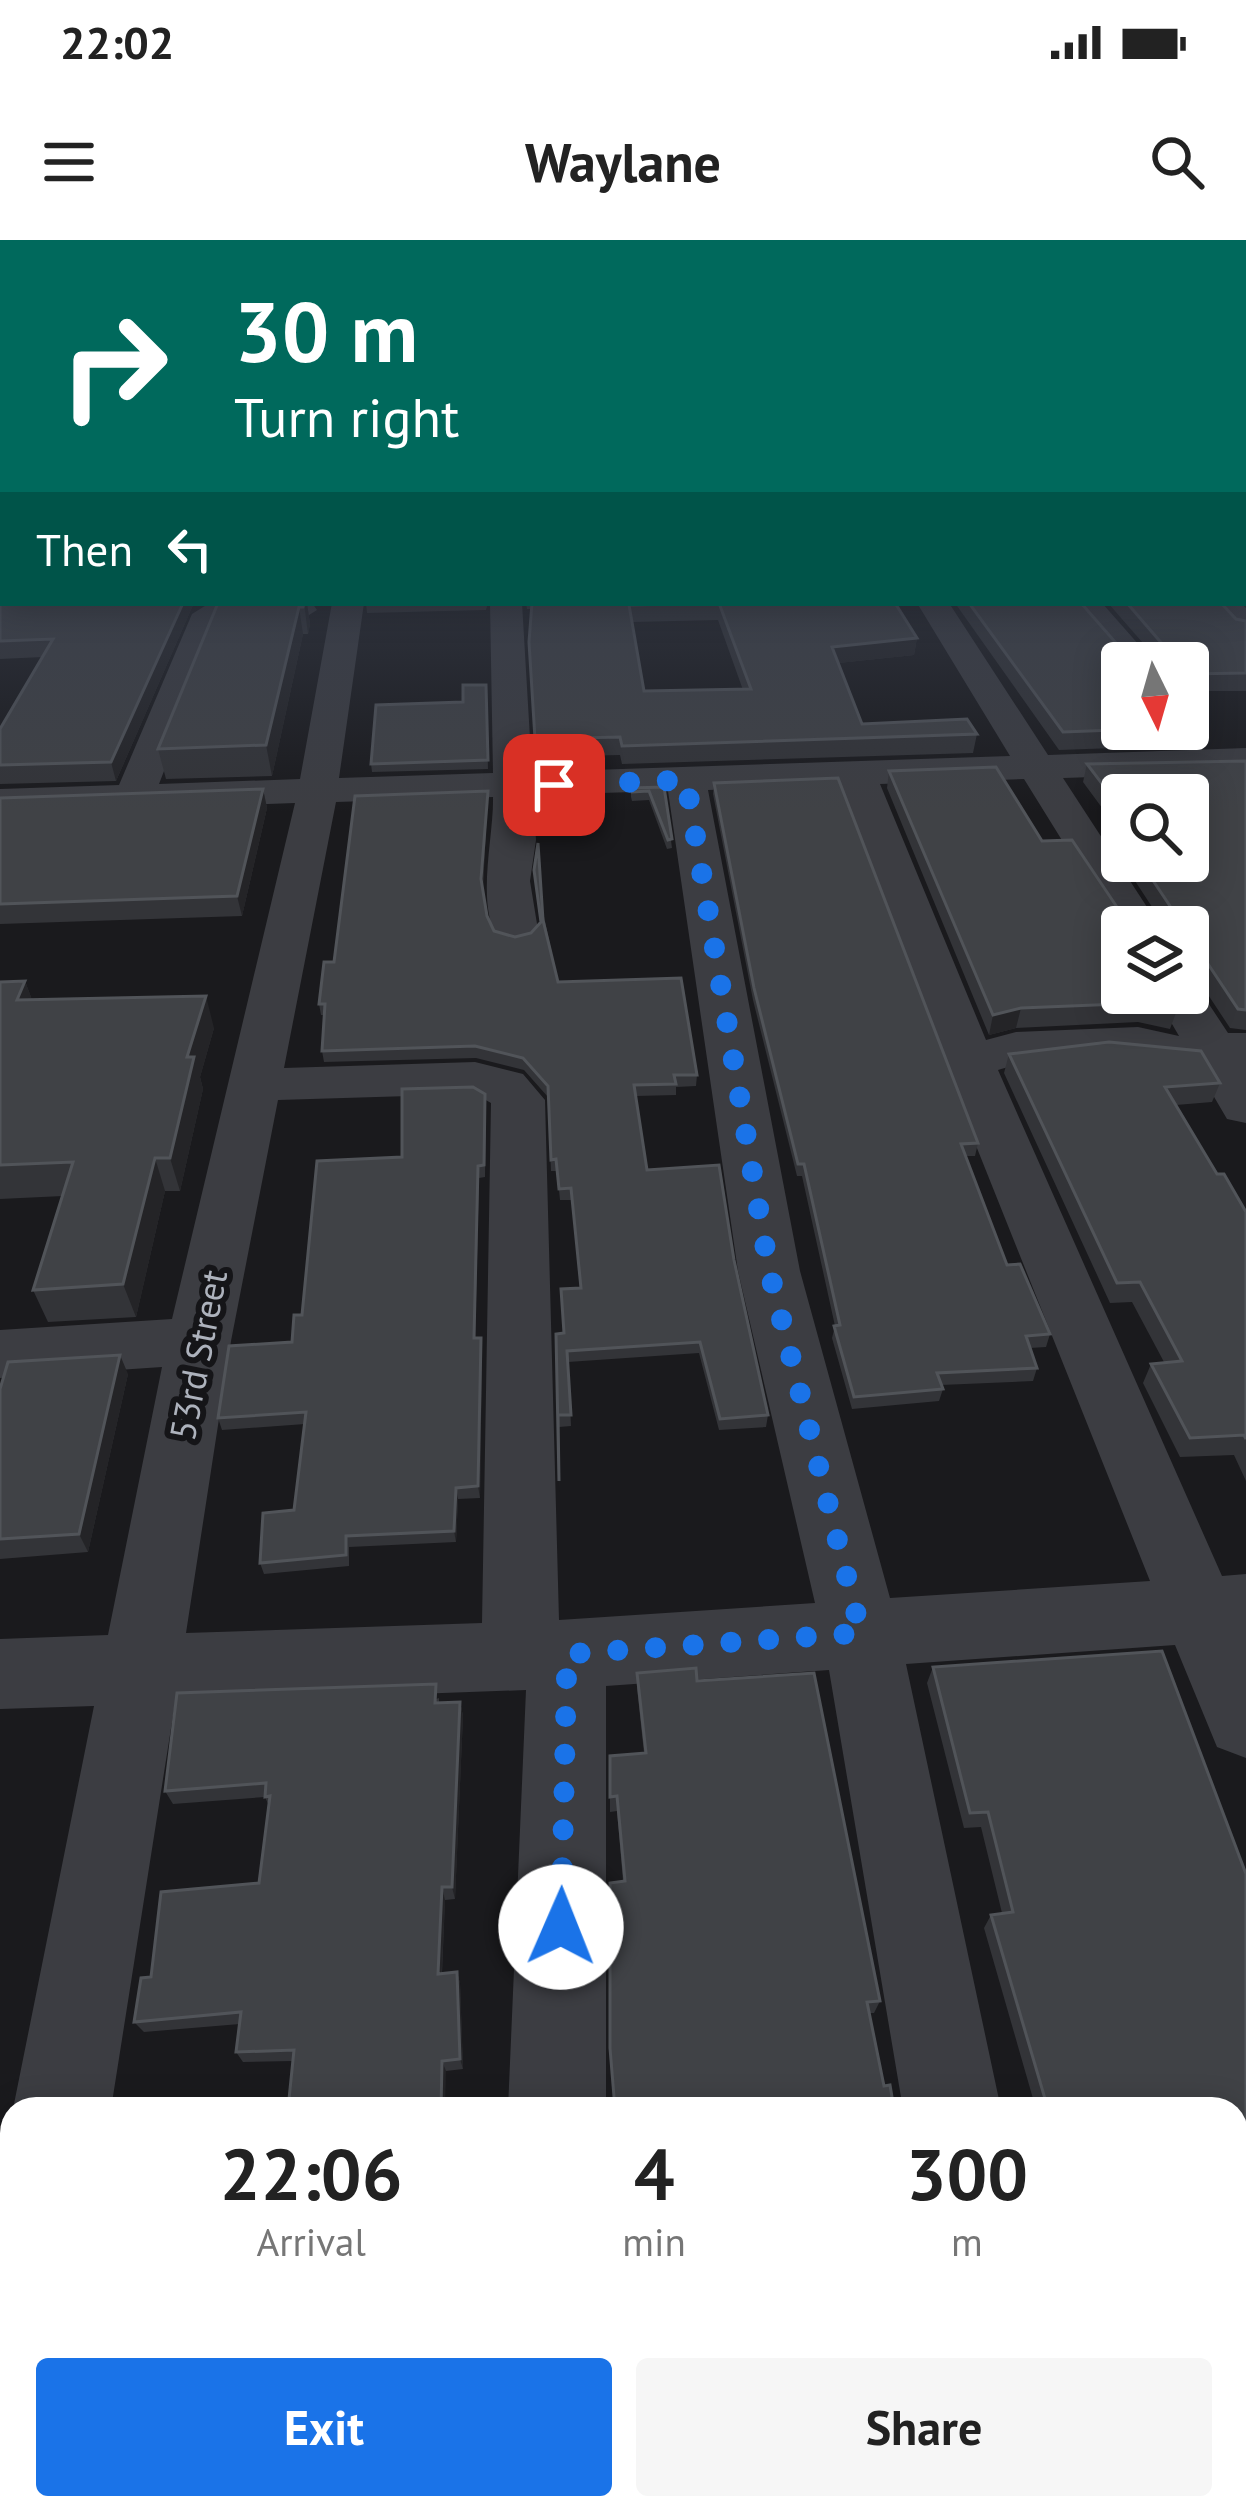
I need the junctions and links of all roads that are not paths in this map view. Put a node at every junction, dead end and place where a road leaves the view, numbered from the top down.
1 (348, 606) edge
2 (506, 606) edge
3 (935, 606) edge
4 (1088, 606) edge
5 (1119, 642) edge
6 (1209, 738) edge
7 (1235, 761) edge
8 (1038, 768) junction
9 (856, 774) junction
10 (686, 780) junction
11 (510, 787) junction
12 (135, 794) junction
13 (317, 794) junction
14 (1246, 796) edge
15 (0, 802) edge
16 (1124, 906) edge
17 (515, 930) dead end
18 (1197, 1014) edge
19 (1229, 1048) edge
20 (969, 1063) junction
21 (257, 1084) junction
22 (1246, 1107) edge
23 (199, 1341) junction
24 (0, 1354) edge
25 (1224, 1608) edge
26 (861, 1633) junction
27 (544, 1653) junction
28 (140, 1669) junction
29 (0, 1674) edge
30 (1246, 1721) edge
31 (64, 2097) edge
32 (557, 2097) edge
33 (950, 2097) edge

1 - 12 street
1 - 13 street, 53rd Street
2 - 11 street
3 - 8 street
4 - 5 street
6 - 7 street
7 - 8 street
7 - 14 street
8 - 9 street
8 - 16 street
9 - 10 street
9 - 20 street
10 - 11 street
10 - 26 street
11 - 13 street
11 - 17 street
12 - 13 street
12 - 15 street
13 - 21 street, 53rd Street
18 - 19 street
19 - 20 street
19 - 22 street
20 - 25 street
21 - 23 street, 53rd Street
21 - 27 street
23 - 24 street
23 - 28 street, 53rd Street
25 - 26 street
25 - 30 street
26 - 27 street
26 - 33 street
27 - 28 street
27 - 32 street
28 - 29 street
28 - 31 street, 53rd Street

